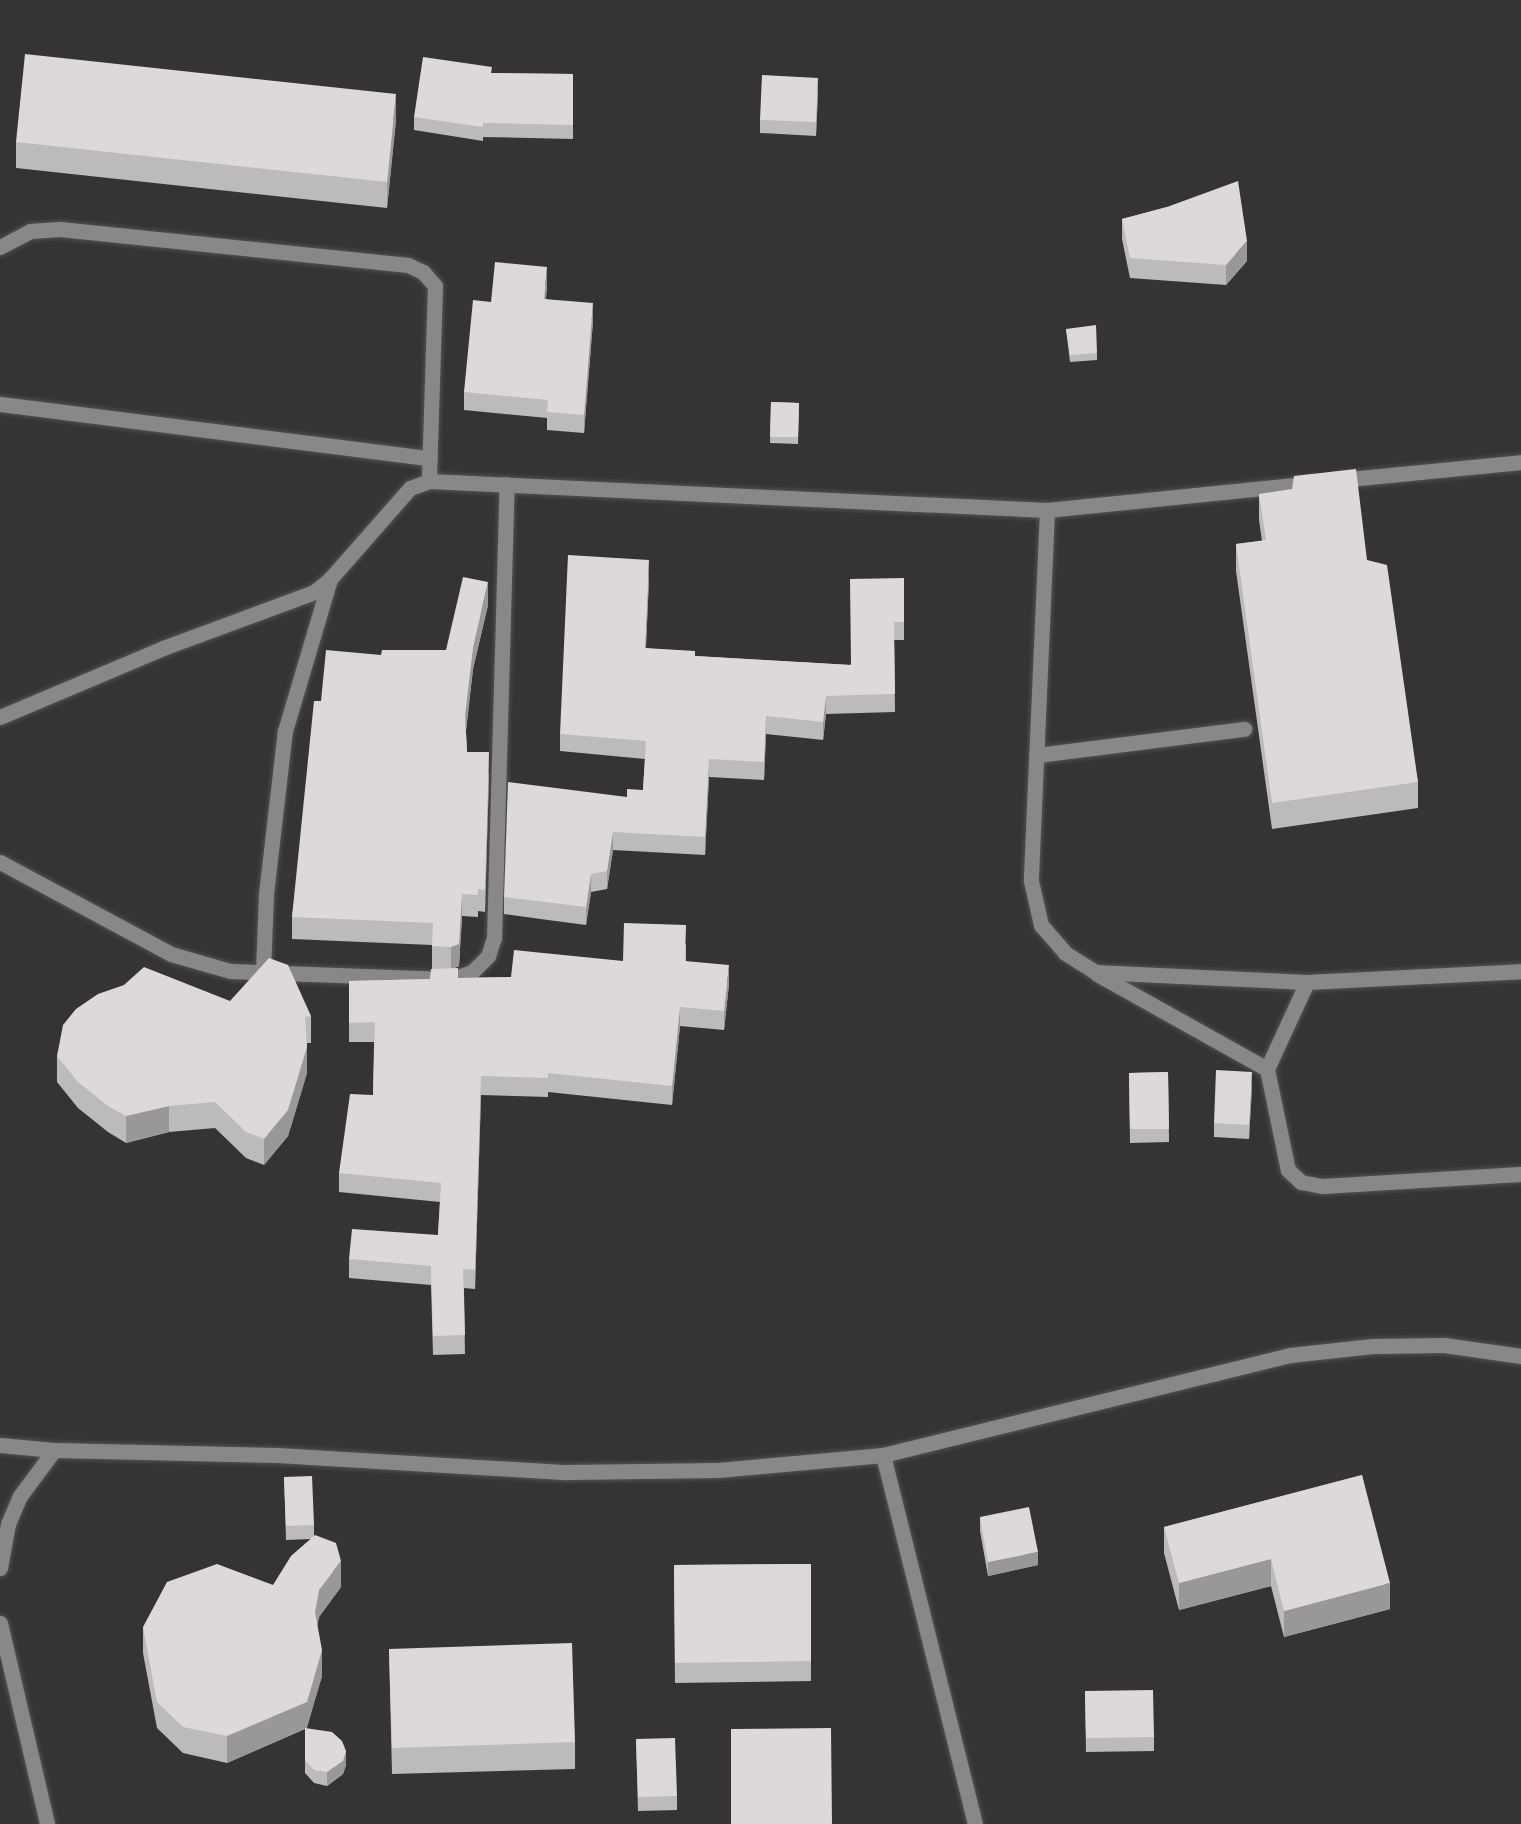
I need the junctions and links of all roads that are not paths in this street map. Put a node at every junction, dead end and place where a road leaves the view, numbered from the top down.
1 (0, 247) edge
2 (0, 404) edge
3 (430, 458) junction
4 (1521, 462) edge
5 (429, 481) junction
6 (507, 484) junction
7 (1047, 510) junction
8 (330, 579) junction
9 (0, 717) edge
10 (1244, 729) dead end
11 (1037, 755) junction
12 (0, 862) edge
13 (1521, 971) edge
14 (263, 972) junction
15 (1095, 972) junction
16 (1307, 982) junction
17 (1268, 1069) junction
18 (1521, 1174) edge
19 (1521, 1356) edge
20 (0, 1445) edge
21 (54, 1450) junction
22 (883, 1455) junction
23 (0, 1568) edge
24 (0, 1623) edge
25 (47, 1824) edge
26 (975, 1824) edge

1 - 3 street
2 - 3 street
3 - 5 street
4 - 7 street
5 - 6 street
5 - 8 street
6 - 7 street
6 - 14 street
7 - 11 street
8 - 9 street
8 - 14 street
10 - 11 street
11 - 15 street
12 - 14 street
13 - 16 street
15 - 16 street
15 - 17 street
16 - 17 street
17 - 18 street
19 - 22 street
20 - 21 street
21 - 22 street
21 - 23 street
22 - 26 street
24 - 25 street

